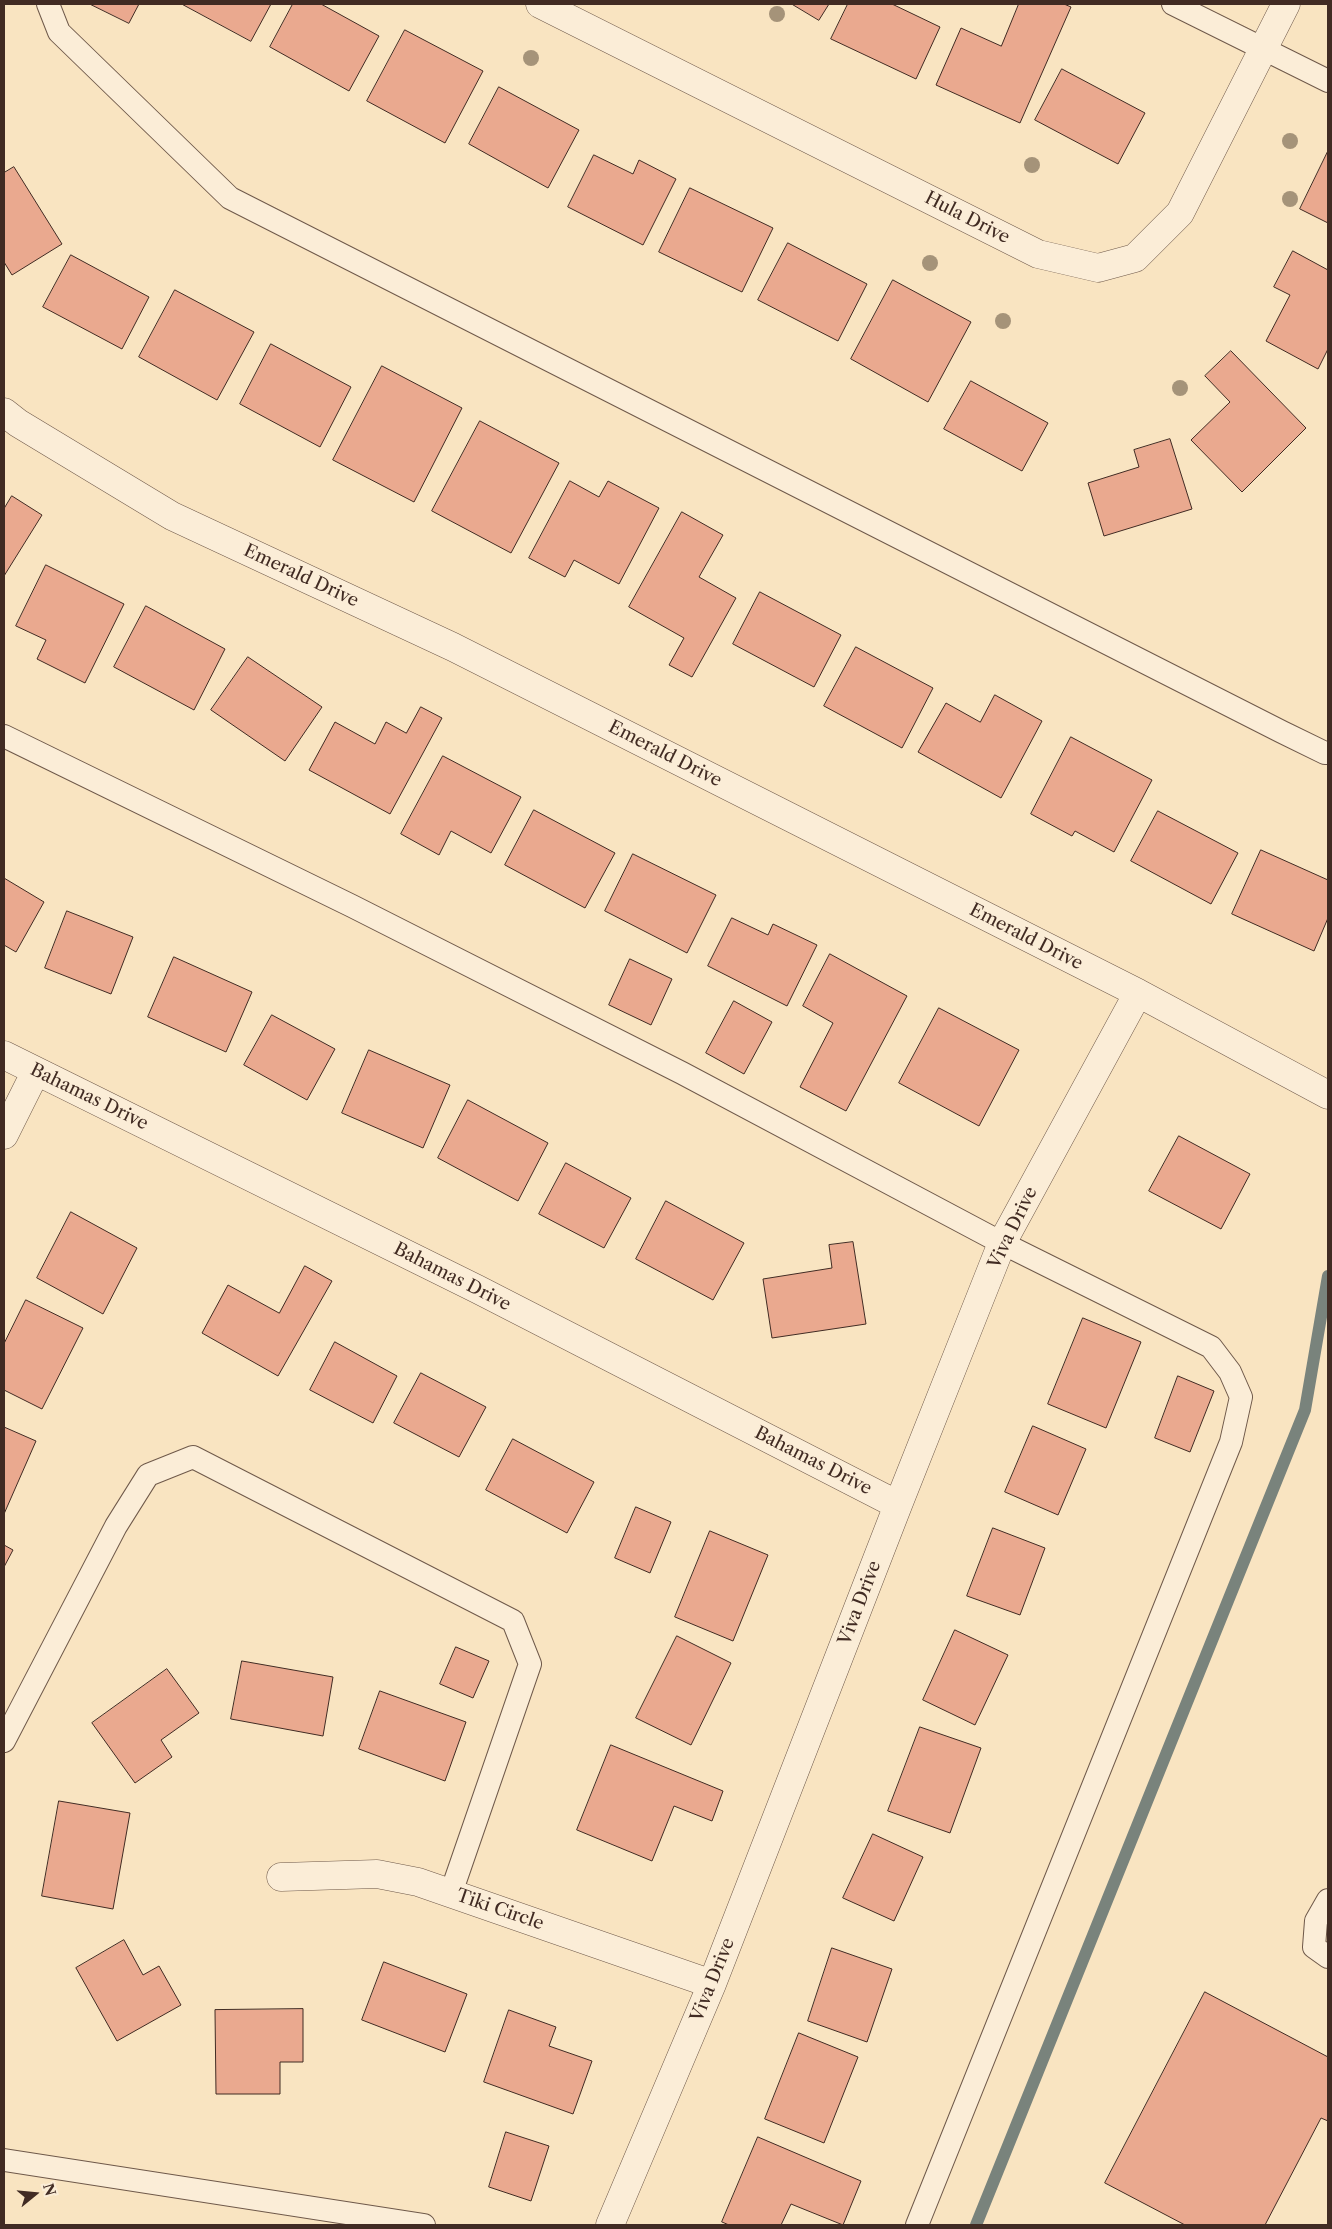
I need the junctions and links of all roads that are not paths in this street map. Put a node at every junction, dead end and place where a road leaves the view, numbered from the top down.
1 (48, 4) edge
2 (540, 4) edge
3 (1173, 4) edge
4 (1286, 4) edge
5 (1263, 50) junction
6 (1328, 81) edge
7 (4, 412) edge
8 (4, 736) edge
9 (1328, 753) edge
10 (1138, 993) junction
11 (4, 1055) edge
12 (36, 1071) junction
13 (1328, 1094) edge
14 (4, 1135) edge
15 (1002, 1243) junction
16 (898, 1505) junction
17 (4, 1741) edge
18 (281, 1877) dead end
19 (451, 1893) junction
20 (1328, 1900) edge
21 (1328, 1957) edge
22 (712, 1984) junction
23 (4, 2160) edge
24 (424, 2225) edge
25 (610, 2225) edge
26 (917, 2225) edge

1 - 9 lane
2 - 5 street, Hula Drive
3 - 5 lane
4 - 5 street, Hula Drive
5 - 6 lane
7 - 10 street, Emerald Drive
8 - 15 lane
10 - 13 street, Emerald Drive
10 - 15 street, Viva Drive
11 - 12 street, Bahamas Drive
12 - 14 street
12 - 16 street, Bahamas Drive
15 - 16 street, Viva Drive
15 - 26 lane
16 - 22 street, Viva Drive
17 - 19 lane
18 - 19 street, Tiki Circle
19 - 22 street, Tiki Circle
20 - 21 lane
22 - 25 street, Viva Drive
23 - 24 lane

